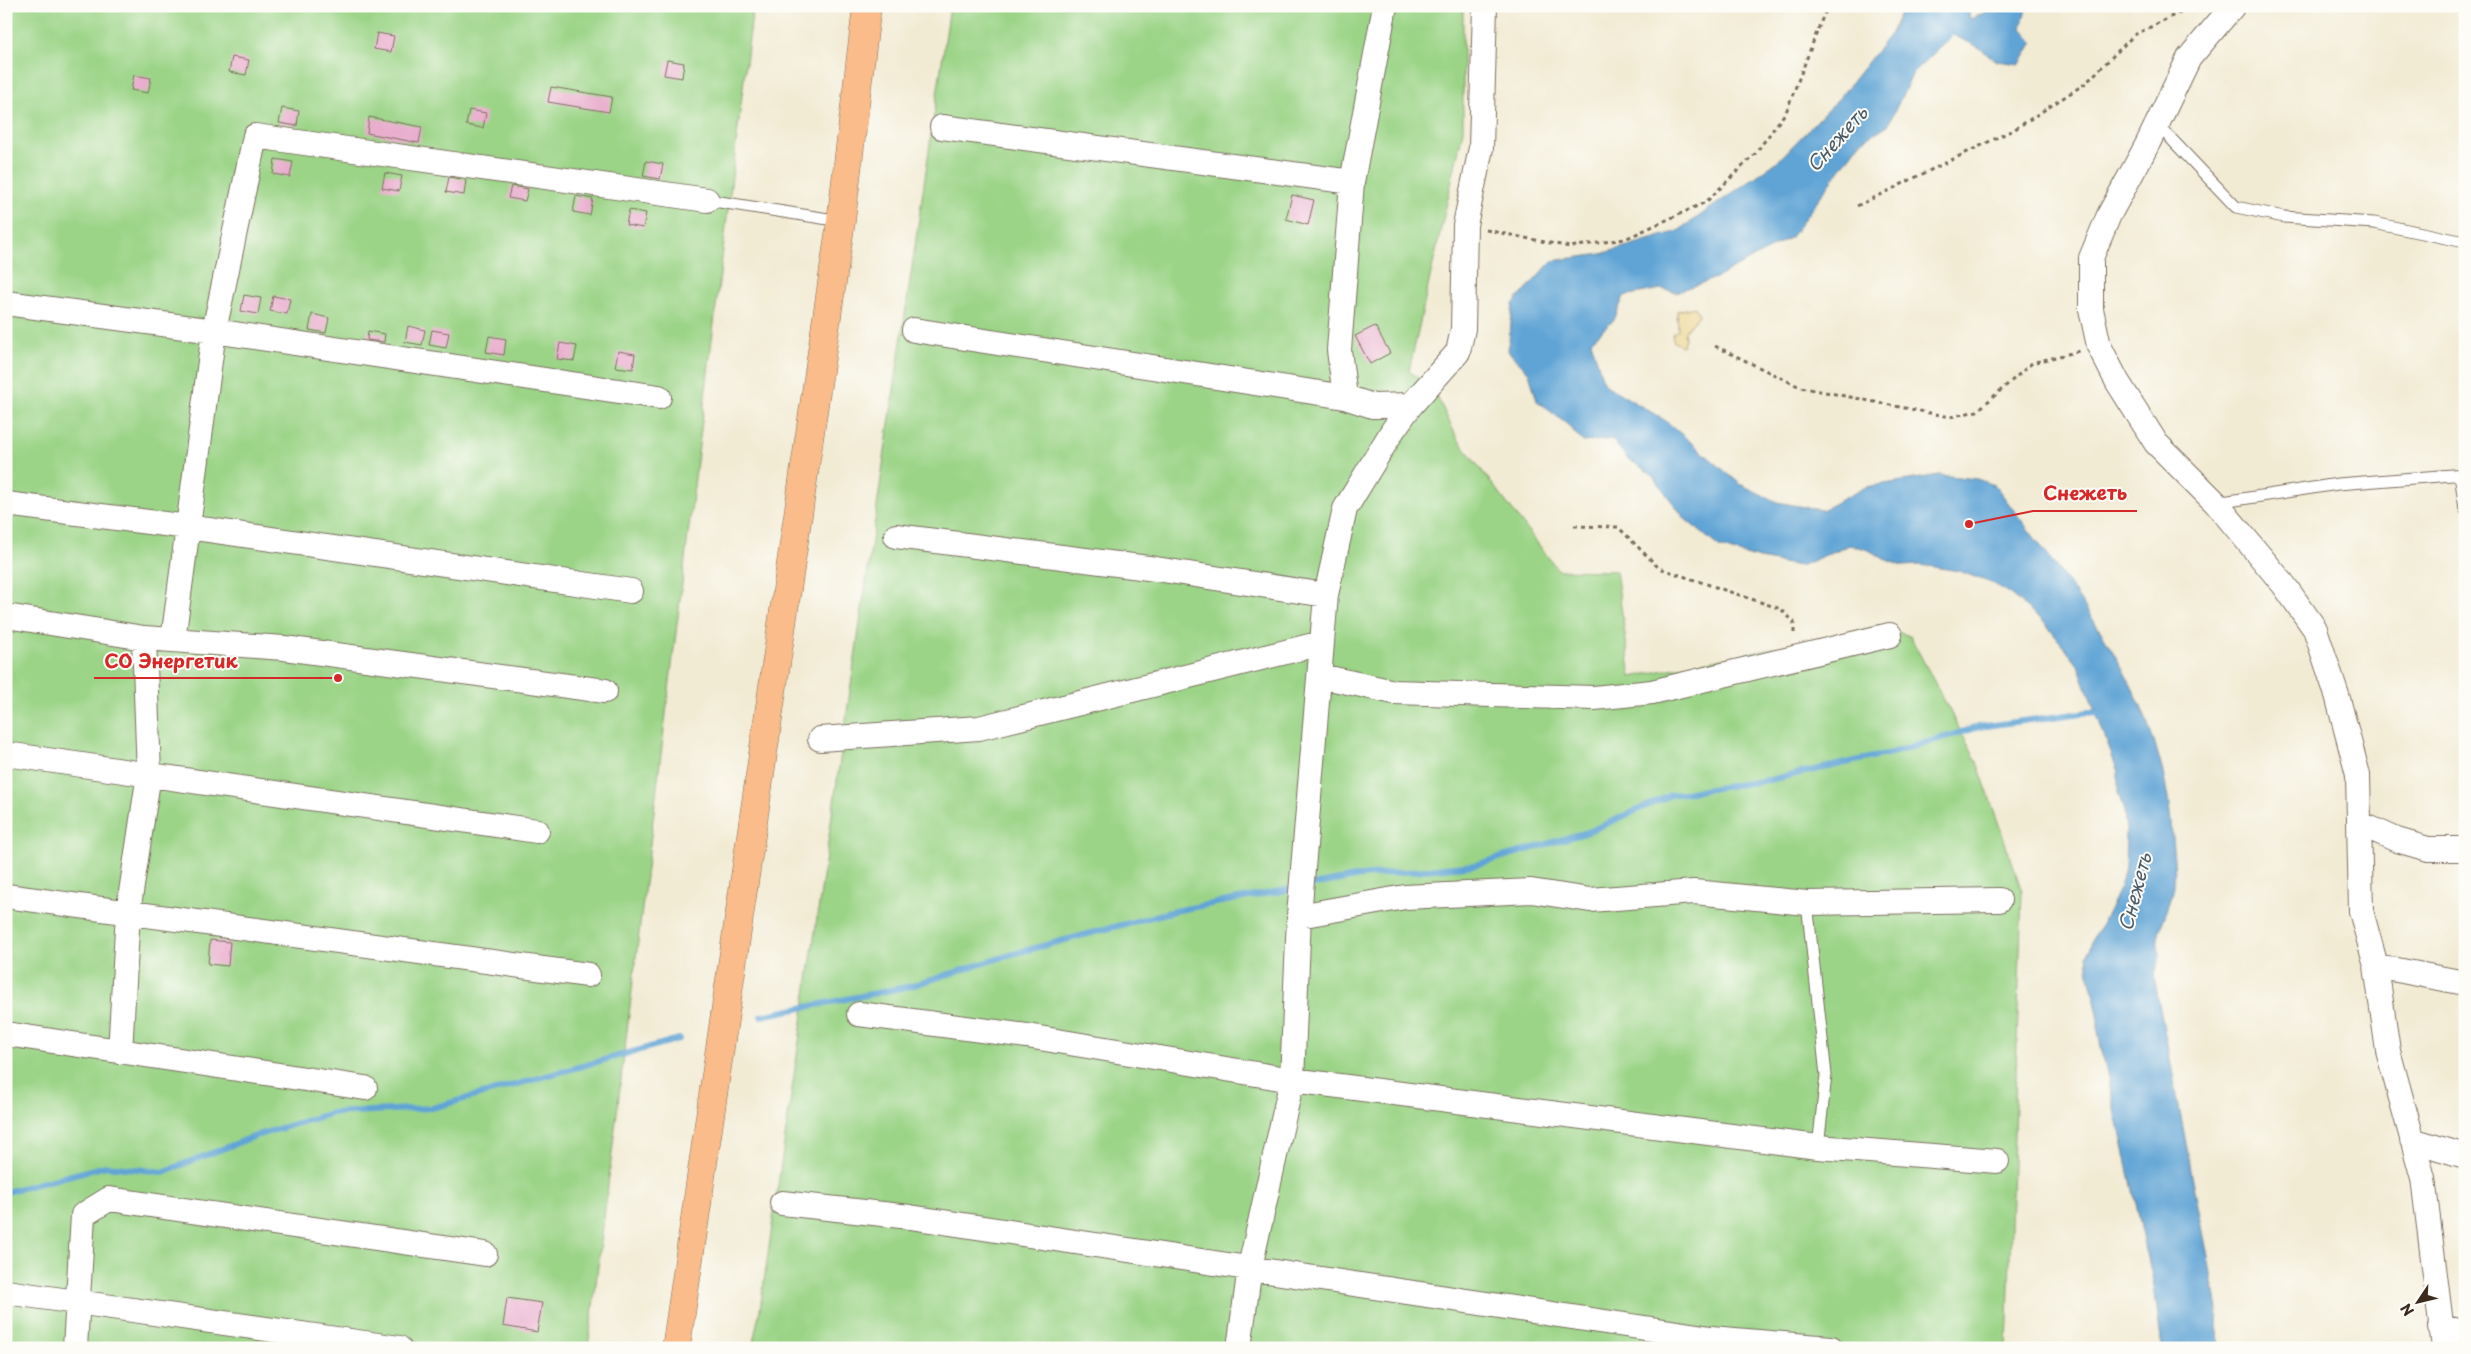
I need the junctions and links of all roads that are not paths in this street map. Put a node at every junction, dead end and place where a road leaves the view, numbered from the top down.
1 (867, 6) edge
2 (1385, 6) edge
3 (1485, 6) edge
4 (2233, 6) edge
5 (2158, 124) junction
6 (942, 127) dead end
7 (1352, 182) junction
8 (707, 200) joint
9 (840, 221) junction
10 (2465, 242) edge
11 (6, 303) edge
12 (914, 330) dead end
13 (214, 331) junction
14 (659, 397) dead end
15 (1345, 397) junction
16 (1411, 405) junction
17 (2462, 474) edge
18 (2216, 503) junction
19 (6, 504) edge
20 (2465, 509) edge
21 (188, 527) junction
22 (896, 536) dead end
23 (631, 591) dead end
24 (1326, 595) junction
25 (6, 616) edge
26 (1890, 635) dead end
27 (144, 638) junction
28 (173, 640) junction
29 (1322, 643) junction
30 (1320, 676) junction
31 (605, 691) dead end
32 (820, 739) dead end
33 (6, 754) edge
34 (149, 774) junction
35 (2359, 823) junction
36 (537, 831) dead end
37 (2465, 849) edge
38 (6, 896) edge
39 (1999, 900) dead end
40 (1807, 903) junction
41 (128, 912) junction
42 (1299, 916) junction
43 (2376, 966) junction
44 (588, 975) dead end
45 (2465, 982) edge
46 (859, 1014) dead end
47 (6, 1034) edge
48 (120, 1052) junction
49 (1292, 1080) junction
50 (365, 1088) dead end
51 (2412, 1140) junction
52 (1818, 1147) junction
53 (2465, 1156) edge
54 (1997, 1161) dead end
55 (782, 1203) dead end
56 (485, 1254) dead end
57 (1250, 1267) junction
58 (6, 1292) edge
59 (79, 1301) junction
60 (2465, 1332) edge
61 (2442, 1337) edge
62 (75, 1348) edge
63 (398, 1348) edge
64 (676, 1348) edge
65 (1239, 1348) edge
66 (1830, 1348) edge

1 - 9 main road
2 - 7 street
3 - 16 street
4 - 5 street
5 - 10 lane
5 - 18 street
6 - 7 street
7 - 15 street
8 - 9 lane
8 - 13 street
9 - 64 main road
11 - 13 street
12 - 15 street
13 - 14 street
13 - 21 street
15 - 16 street
16 - 24 street
17 - 18 lane
17 - 20 lane
18 - 35 street
19 - 21 street
21 - 23 street
21 - 28 street
22 - 24 street
24 - 29 street
25 - 27 street
26 - 30 street
27 - 28 street
27 - 34 street
28 - 31 street
29 - 30 street
29 - 32 street
30 - 42 street
33 - 34 street
34 - 36 street
34 - 41 street
35 - 37 street
35 - 43 street
38 - 41 street
39 - 40 street
40 - 42 street
40 - 52 lane
41 - 44 street
41 - 48 street
42 - 49 street
43 - 45 street
43 - 51 street
46 - 49 street
47 - 48 street
48 - 50 street
49 - 52 street
49 - 57 street
51 - 53 street
51 - 61 street
52 - 54 street
55 - 57 street
56 - 59 street
57 - 65 street
57 - 66 street
58 - 59 street
59 - 62 street
59 - 63 street
60 - 61 street

